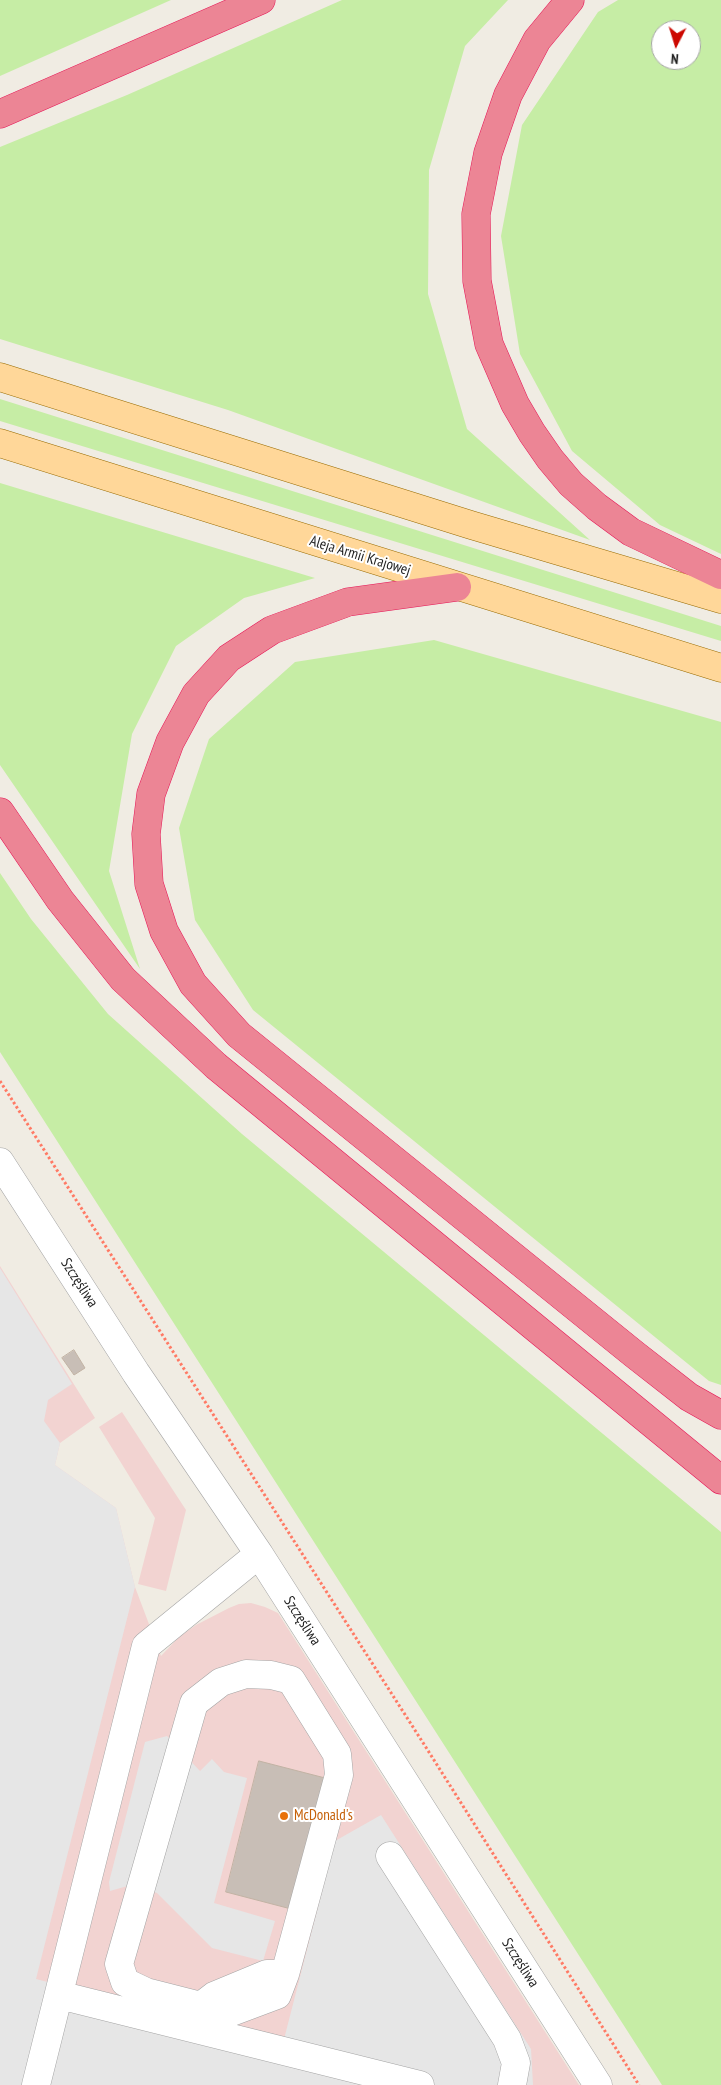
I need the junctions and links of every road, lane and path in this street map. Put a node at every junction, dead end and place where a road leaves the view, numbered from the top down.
1 (261, 0) edge
2 (570, 0) edge
3 (0, 114) edge
4 (0, 377) edge
5 (0, 443) edge
6 (721, 575) edge
7 (457, 587) junction
8 (721, 599) edge
9 (721, 668) edge
10 (0, 812) edge
11 (0, 1081) edge
12 (0, 1162) edge
13 (721, 1415) edge
14 (721, 1480) edge
15 (259, 1554) junction
16 (390, 1856) dead end
17 (58, 1995) junction
18 (201, 2006) joint
19 (36, 2085) edge
20 (420, 2085) edge
21 (512, 2085) edge
22 (598, 2085) edge
23 (639, 2085) edge

1 - 3 highway
2 - 6 highway
4 - 8 main road
5 - 7 main road, Aleja Armii Krajowej
7 - 9 main road, Aleja Armii Krajowej
7 - 13 highway
10 - 14 highway
11 - 23 path
12 - 15 street, Szczęśliwa
15 - 17 street
15 - 22 street, Szczęśliwa
16 - 21 street
17 - 19 street
17 - 20 street
18 - 18 street

